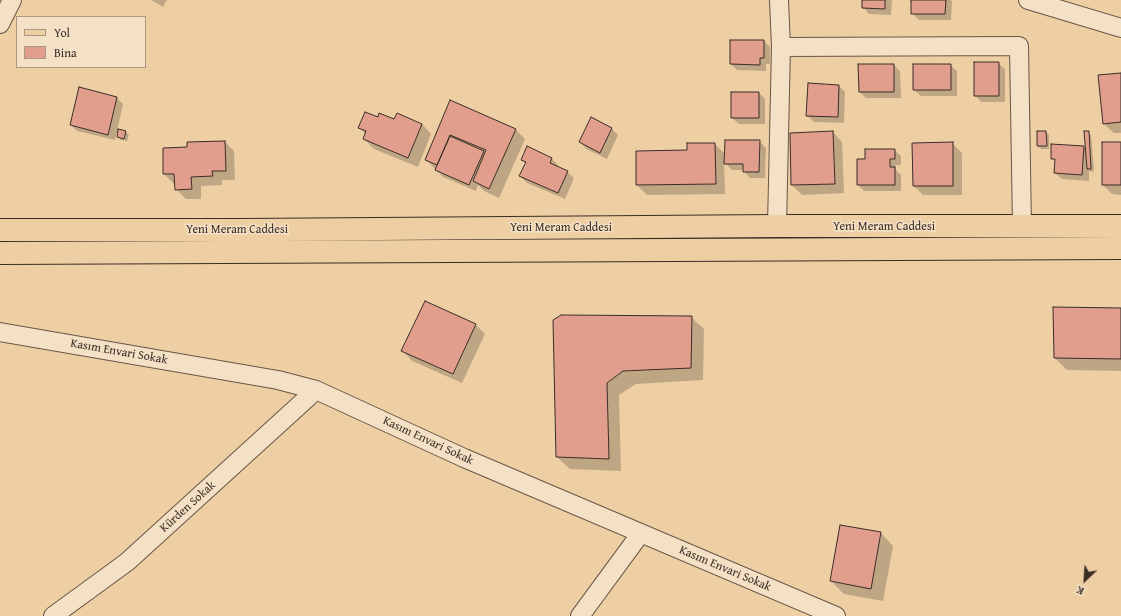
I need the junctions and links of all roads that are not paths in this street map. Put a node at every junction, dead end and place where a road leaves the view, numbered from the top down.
1 (12, 0) edge
2 (779, 0) edge
3 (1028, 0) edge
4 (0, 24) edge
5 (1121, 28) edge
6 (781, 47) junction
7 (777, 226) junction
8 (1121, 226) edge
9 (1022, 227) junction
10 (0, 230) edge
11 (1121, 248) edge
12 (0, 253) edge
13 (0, 332) edge
14 (316, 390) junction
15 (641, 533) junction
16 (54, 616) edge
17 (580, 616) edge
18 (835, 616) edge

1 - 4 street
2 - 6 street
3 - 5 street
6 - 7 street
6 - 9 street
7 - 9 main road, Yeni Meram Caddesi
7 - 10 main road, Yeni Meram Caddesi
8 - 9 main road, Yeni Meram Caddesi
11 - 12 main road, Yeni Meram Caddesi
13 - 14 street, Kasım Envari Sokak
14 - 15 street, Kasım Envari Sokak
14 - 16 street, Kürden Sokak
15 - 17 street
15 - 18 street, Kasım Envari Sokak

